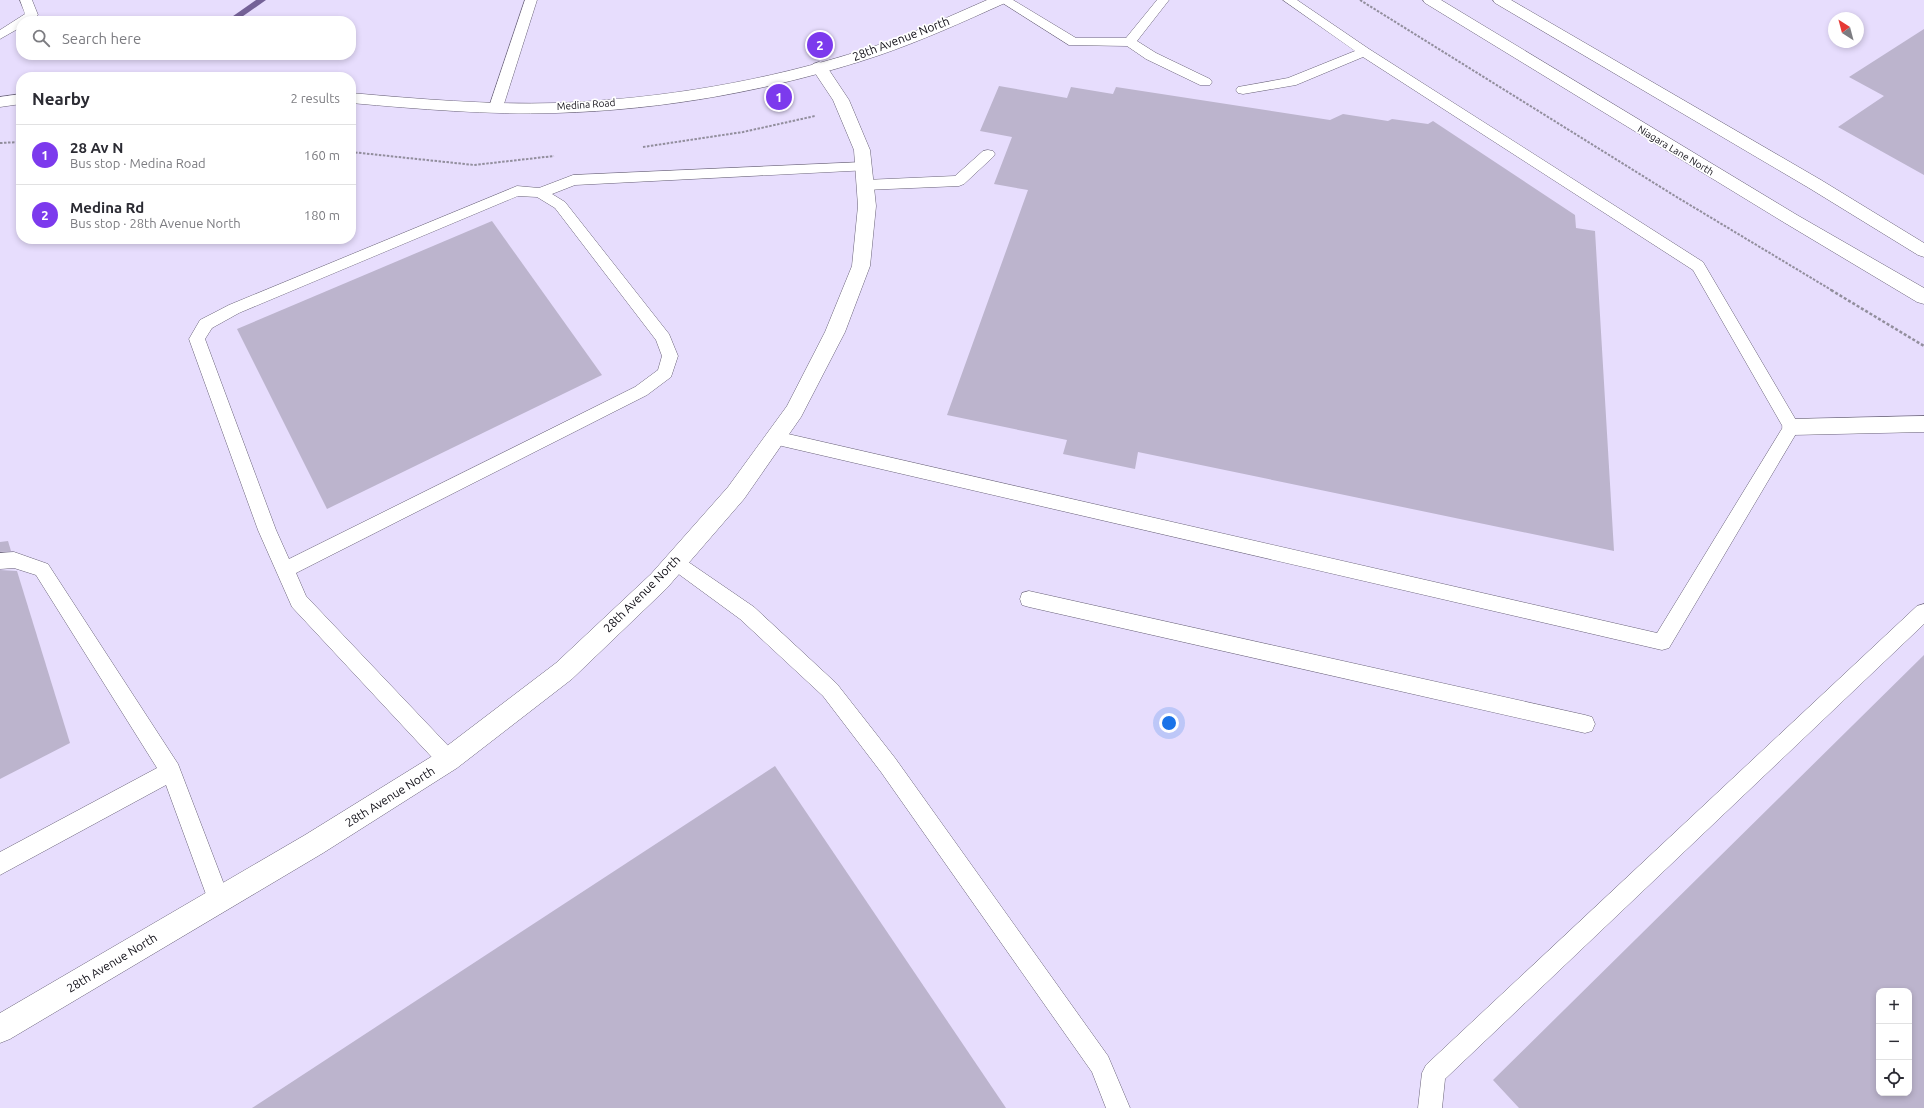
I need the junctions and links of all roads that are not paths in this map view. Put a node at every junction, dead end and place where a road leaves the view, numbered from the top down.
1 (26, 0) edge
2 (531, 0) edge
3 (1000, 0) edge
4 (1004, 0) edge
5 (1163, 0) edge
6 (1289, 0) edge
7 (1430, 0) edge
8 (1500, 0) edge
9 (31, 16) edge
10 (16, 26) edge
11 (0, 35) edge
12 (1130, 42) junction
13 (1364, 52) junction
14 (819, 67) junction
15 (1205, 82) dead end
16 (1243, 90) dead end
17 (356, 98) edge
18 (16, 100) edge
19 (0, 102) edge
20 (496, 107) junction
21 (988, 154) dead end
22 (865, 176) junction
23 (540, 193) junction
24 (1924, 251) edge
25 (1924, 297) edge
26 (1924, 424) edge
27 (1792, 427) junction
28 (774, 438) junction
29 (0, 561) edge
30 (675, 562) junction
31 (285, 570) junction
32 (1029, 599) dead end
33 (1924, 612) edge
34 (1585, 724) dead end
35 (448, 760) junction
36 (171, 771) junction
37 (0, 864) edge
38 (219, 900) junction
39 (0, 1029) edge
40 (1118, 1108) edge
41 (1430, 1108) edge

1 - 9 lane
2 - 20 lane
3 - 14 street, 28th Avenue North
4 - 12 lane
5 - 12 lane
6 - 13 lane
7 - 25 street, Niagara Lane North
8 - 24 street
10 - 11 lane
12 - 15 lane
13 - 16 lane
13 - 27 lane
14 - 20 street, Medina Road
14 - 22 street, 28th Avenue North
17 - 20 street, Medina Road
18 - 19 street
21 - 22 lane
22 - 23 lane
22 - 28 street, 28th Avenue North
23 - 31 lane
23 - 31 lane
26 - 27 street
27 - 28 lane
28 - 30 street, 28th Avenue North
29 - 36 lane
30 - 35 street, 28th Avenue North
30 - 40 lane
31 - 35 lane
32 - 34 lane
33 - 41 lane
35 - 38 street, 28th Avenue North
36 - 37 lane
36 - 38 lane
38 - 39 street, 28th Avenue North

